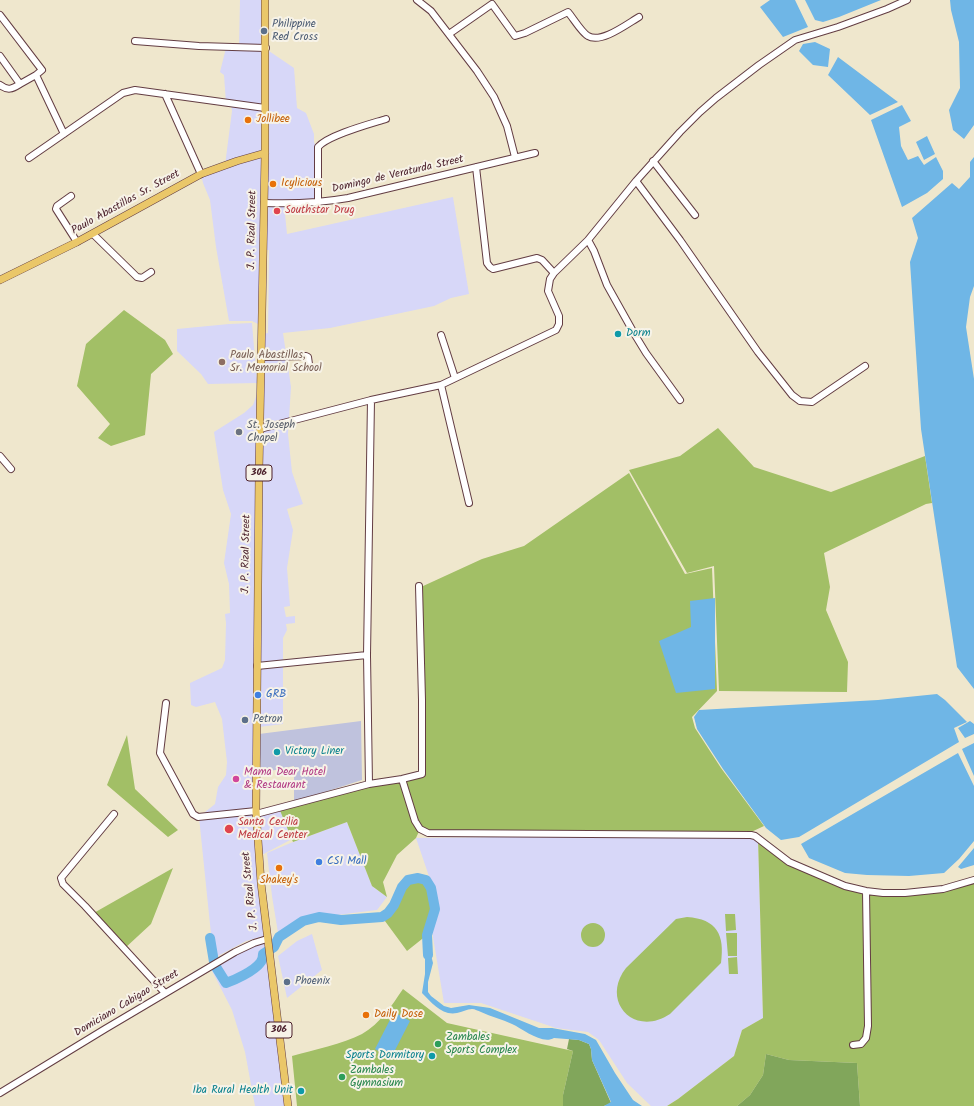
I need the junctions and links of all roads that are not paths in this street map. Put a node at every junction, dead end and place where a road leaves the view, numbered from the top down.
1 (265, 0) edge
2 (417, 0) edge
3 (907, 0) edge
4 (0, 15) edge
5 (638, 17) dead end
6 (449, 34) junction
7 (136, 41) dead end
8 (266, 48) junction
9 (0, 56) edge
10 (36, 75) junction
11 (20, 84) junction
12 (0, 85) edge
13 (165, 94) junction
14 (265, 108) junction
15 (386, 120) dead end
16 (64, 134) junction
17 (265, 153) junction
18 (535, 153) dead end
19 (516, 157) junction
20 (29, 158) dead end
21 (653, 161) junction
22 (476, 167) junction
23 (201, 174) junction
24 (636, 180) junction
25 (71, 196) dead end
26 (264, 203) junction
27 (318, 203) junction
28 (695, 215) dead end
29 (93, 234) junction
30 (588, 240) junction
31 (77, 242) junction
32 (151, 272) dead end
33 (554, 272) junction
34 (0, 280) edge
35 (441, 335) dead end
36 (262, 356) junction
37 (309, 364) dead end
38 (865, 366) dead end
39 (455, 378) junction
40 (441, 385) junction
41 (371, 400) junction
42 (680, 400) dead end
43 (260, 429) junction
44 (0, 456) edge
45 (11, 469) dead end
46 (469, 503) dead end
47 (418, 586) dead end
48 (367, 655) junction
49 (257, 666) junction
50 (166, 703) dead end
51 (402, 779) junction
52 (369, 784) junction
53 (256, 812) junction
54 (114, 814) dead end
55 (974, 880) edge
56 (866, 891) junction
57 (267, 942) junction
58 (165, 993) junction
59 (853, 1045) dead end
60 (0, 1093) edge
61 (288, 1106) edge

1 - 8 main road, J. P. Rizal Street / 306
2 - 6 street
3 - 21 street
4 - 10 street
5 - 6 street
6 - 19 street
7 - 8 street
8 - 14 main road, J. P. Rizal Street / 306
9 - 11 street
10 - 11 street
10 - 16 street
11 - 12 street
13 - 14 street
13 - 16 street
13 - 23 street
14 - 17 main road, J. P. Rizal Street / 306
15 - 27 street
16 - 20 street
17 - 23 main road, Paulo Abastillas Sr. Street
17 - 26 main road, J. P. Rizal Street / 306
18 - 19 street, Domingo de Veraturda Street
19 - 22 street, Domingo de Veraturda Street
21 - 24 street
21 - 28 street
22 - 27 street, Domingo de Veraturda Street
22 - 33 street
23 - 29 main road, Paulo Abastillas Sr. Street
24 - 30 street
24 - 38 street
25 - 31 street
26 - 27 street, Domingo de Veraturda Street
26 - 36 main road, J. P. Rizal Street / 306
29 - 31 main road, Paulo Abastillas Sr. Street
29 - 32 street
30 - 33 street
30 - 42 street
31 - 34 main road, Paulo Abastillas Sr. Street
33 - 39 street
35 - 39 street
36 - 37 street
36 - 43 main road, J. P. Rizal Street / 306
39 - 40 street
40 - 41 street
40 - 46 street
41 - 43 street
41 - 48 street
43 - 49 main road, J. P. Rizal Street / 306
44 - 45 street
47 - 51 street
48 - 49 street
48 - 52 street
49 - 53 main road, J. P. Rizal Street / 306
50 - 53 street
51 - 52 street
51 - 56 street
52 - 53 street
53 - 57 main road, J. P. Rizal Street / 306
54 - 58 street
55 - 56 street
56 - 59 street
57 - 58 street, Domiciano Cabigao Street
57 - 61 main road, J. P. Rizal Street / 306
58 - 60 street, Domiciano Cabigao Street

